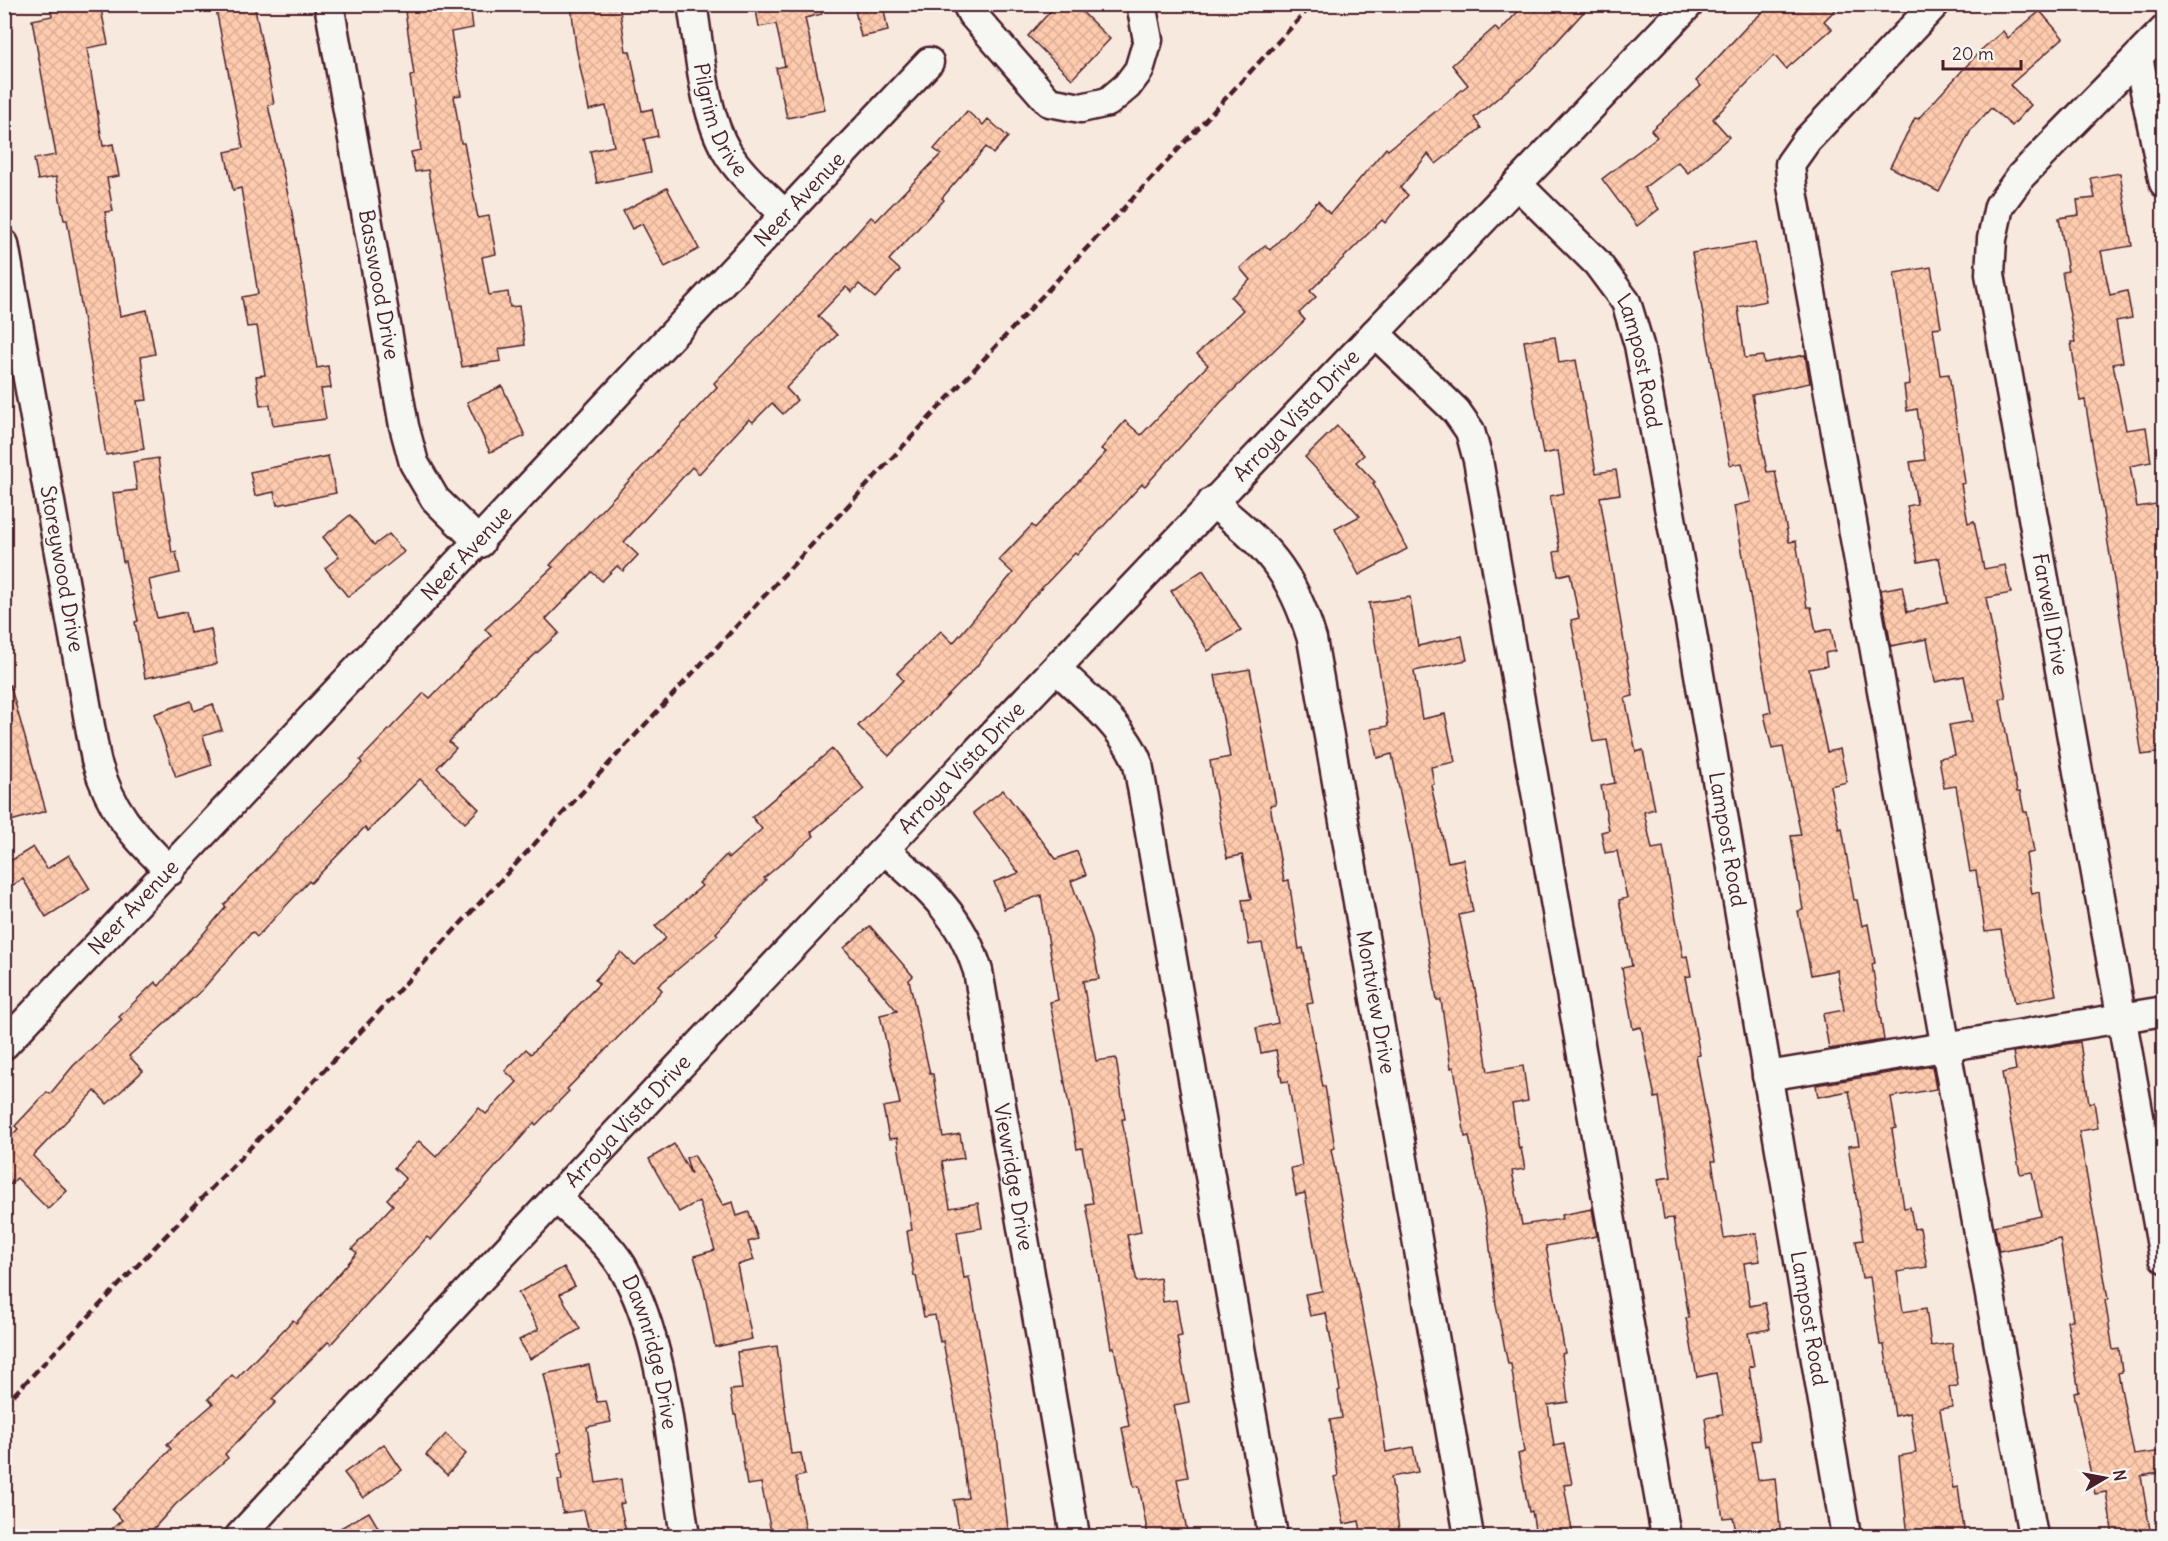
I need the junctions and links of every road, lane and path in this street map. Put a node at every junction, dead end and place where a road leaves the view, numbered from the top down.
1 (329, 4) edge
2 (692, 4) edge
3 (967, 4) edge
4 (1141, 4) edge
5 (1689, 4) edge
6 (1935, 4) edge
7 (2163, 30) edge
8 (2138, 57) junction
9 (929, 62) dead end
10 (2163, 183) edge
11 (1517, 184) junction
12 (786, 216) junction
13 (4, 244) edge
14 (1374, 333) junction
15 (1212, 502) junction
16 (480, 543) junction
17 (1057, 669) junction
18 (885, 850) junction
19 (170, 871) junction
20 (2163, 1011) edge
21 (2121, 1018) junction
22 (4, 1046) edge
23 (1947, 1047) junction
24 (1767, 1076) junction
25 (555, 1197) junction
26 (2163, 1258) edge
27 (240, 1536) edge
28 (685, 1536) edge
29 (1075, 1536) edge
30 (1273, 1536) edge
31 (1469, 1536) edge
32 (1666, 1536) edge
33 (1846, 1536) edge
34 (2033, 1536) edge

1 - 16 street, Basswood Drive
2 - 12 street, Pilgrim Drive
3 - 4 street
5 - 11 street, Arroya Vista Drive
6 - 23 street
7 - 8 street, Farwell Drive
8 - 10 street
8 - 21 street, Farwell Drive
9 - 12 street, Neer Avenue
11 - 14 street, Arroya Vista Drive
11 - 24 street, Lampost Road
12 - 16 street, Neer Avenue
13 - 19 street, Storeywood Drive
14 - 15 street, Arroya Vista Drive
14 - 32 street
15 - 17 street, Arroya Vista Drive
15 - 31 street, Montview Drive
16 - 19 street, Neer Avenue
17 - 18 street, Arroya Vista Drive
17 - 30 street
18 - 25 street, Arroya Vista Drive
18 - 29 street, Viewridge Drive
19 - 22 street, Neer Avenue
20 - 21 street
21 - 23 street
21 - 26 street, Farwell Drive
23 - 24 street
23 - 34 street
24 - 33 street, Lampost Road
25 - 27 street, Arroya Vista Drive
25 - 28 street, Dawnridge Drive

